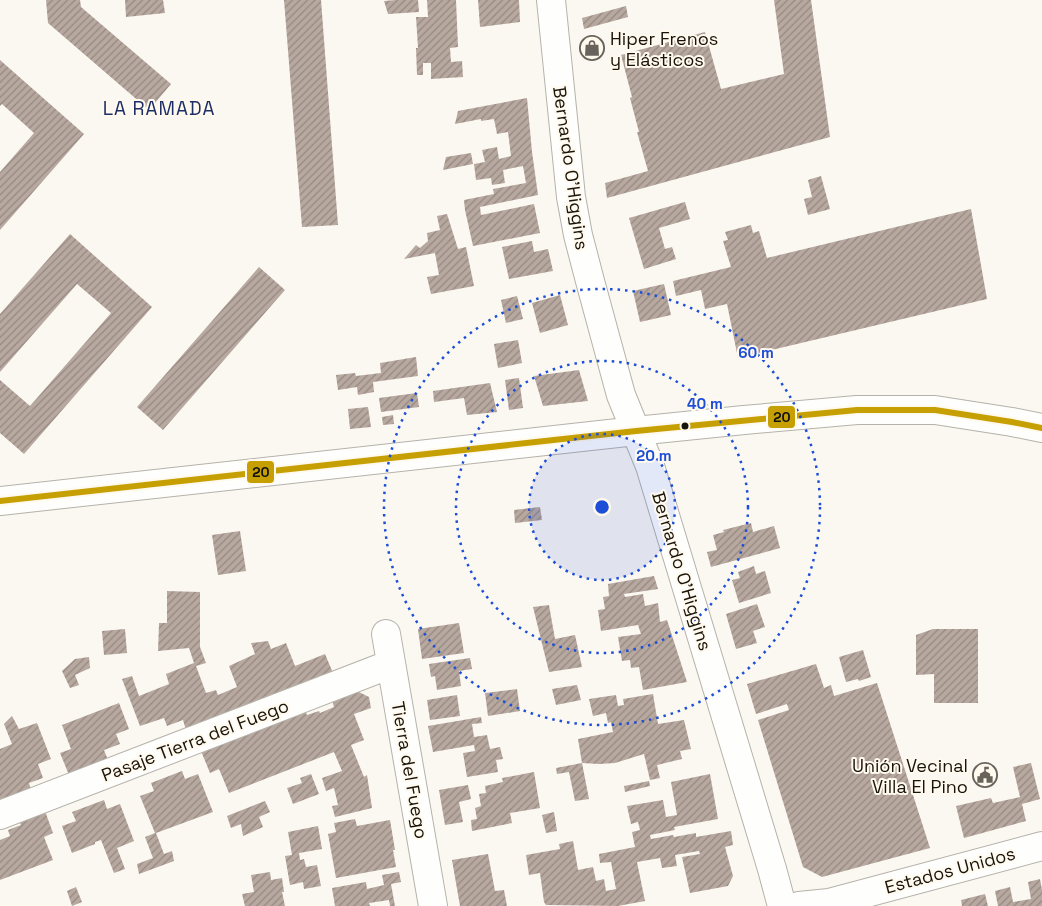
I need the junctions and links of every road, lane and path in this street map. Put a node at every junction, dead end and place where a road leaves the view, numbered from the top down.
1 (550, 0) edge
2 (1042, 428) edge
3 (636, 431) junction
4 (0, 501) edge
5 (386, 634) dead end
6 (391, 664) junction
7 (0, 815) edge
8 (1042, 846) edge
9 (433, 906) edge
10 (782, 906) edge
11 (799, 906) edge

1 - 3 street, Bernardo O'Higgins
2 - 3 street
3 - 4 street
3 - 10 street, Bernardo O'Higgins
5 - 6 street, Tierra del Fuego
6 - 7 street, Pasaje Tierra del Fuego
6 - 9 street, Tierra del Fuego
8 - 11 street, Estados Unidos

